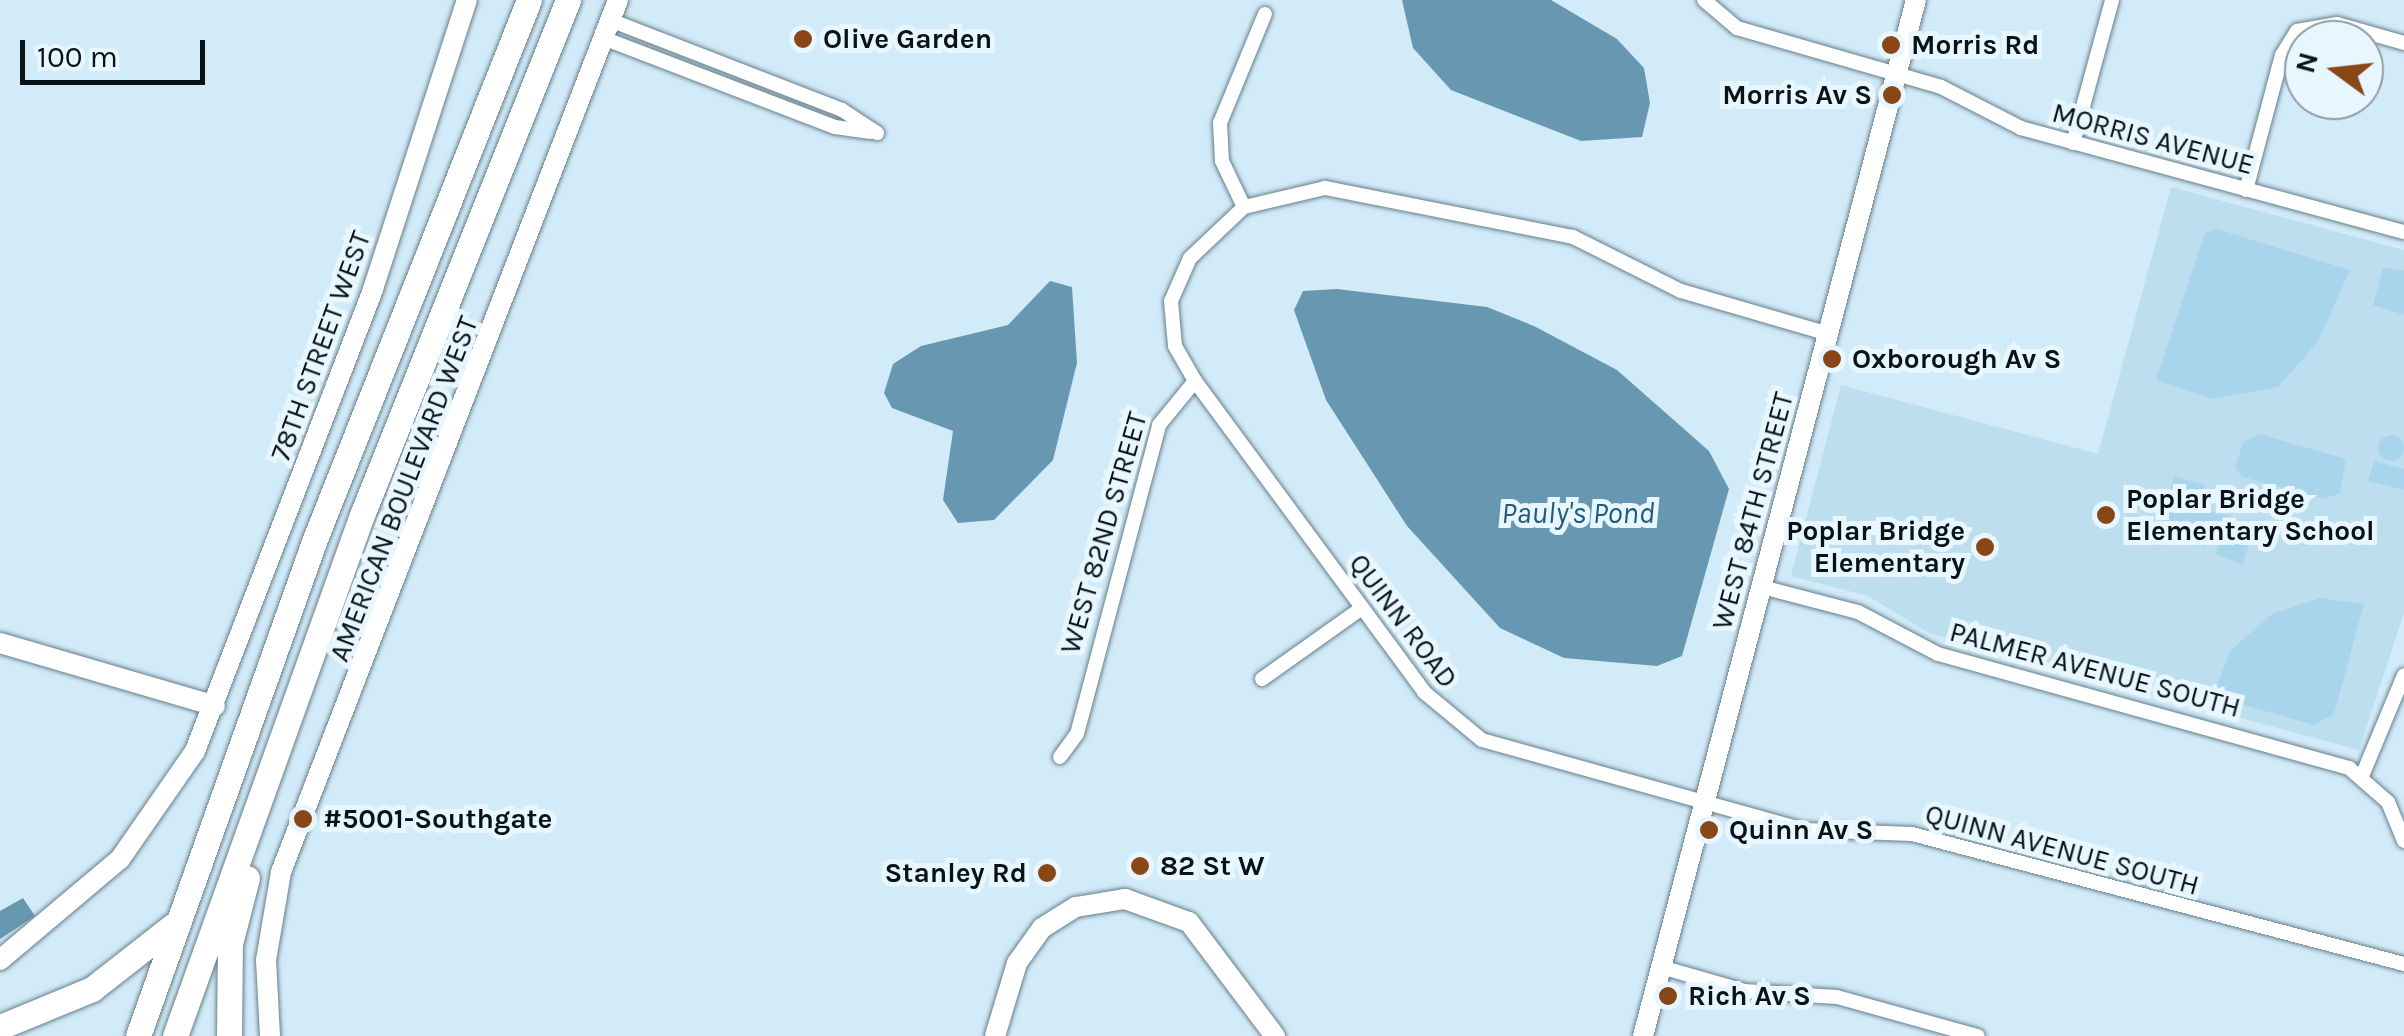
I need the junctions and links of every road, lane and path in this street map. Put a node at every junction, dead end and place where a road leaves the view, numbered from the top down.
1 (467, 0) edge
2 (529, 0) edge
3 (568, 0) edge
4 (1704, 0) edge
5 (1916, 0) edge
6 (2112, 0) edge
7 (1265, 14) dead end
8 (610, 19) edge
9 (2404, 43) edge
10 (1896, 74) junction
11 (2073, 142) junction
12 (2246, 190) junction
13 (1244, 207) junction
14 (2404, 232) edge
15 (1829, 334) junction
16 (1195, 381) junction
17 (1762, 587) junction
18 (1362, 608) junction
19 (0, 644) edge
20 (2404, 675) edge
21 (1262, 680) dead end
22 (216, 706) junction
23 (1060, 757) dead end
24 (2362, 776) junction
25 (1704, 803) junction
26 (255, 804) junction
27 (2404, 841) edge
28 (178, 922) junction
29 (0, 960) edge
30 (2404, 964) edge
31 (1661, 967) junction
32 (266, 1003) junction
33 (0, 1027) edge
34 (138, 1036) edge
35 (175, 1036) edge
36 (229, 1036) edge
37 (270, 1036) edge
38 (284, 1036) edge
39 (995, 1036) edge
40 (1275, 1036) edge
41 (1642, 1036) edge
42 (1978, 1036) edge

1 - 22 street, 78TH STREET WEST
2 - 28 highway
3 - 26 highway
4 - 10 street, MORRIS AVENUE
5 - 10 street, WEST 84TH STREET
6 - 11 street
7 - 13 street
8 - 8 street
8 - 32 street, AMERICAN BOULEVARD WEST
9 - 12 street
10 - 11 street, MORRIS AVENUE
10 - 15 street, WEST 84TH STREET
11 - 12 street, MORRIS AVENUE
12 - 14 street, MORRIS AVENUE
13 - 15 street
13 - 16 street
15 - 17 street, WEST 84TH STREET
16 - 18 street, QUINN ROAD
16 - 23 street, WEST 82ND STREET
17 - 24 street, PALMER AVENUE SOUTH
17 - 25 street, WEST 84TH STREET
18 - 21 street
18 - 25 street, QUINN ROAD
19 - 22 street
20 - 24 street
22 - 29 street, 78TH STREET WEST
24 - 27 street
25 - 30 street, QUINN AVENUE SOUTH
25 - 31 street, WEST 84TH STREET
26 - 35 highway
26 - 36 highway
28 - 33 highway
28 - 34 highway
31 - 41 street, WEST 84TH STREET
31 - 42 street
32 - 37 street, AMERICAN BOULEVARD WEST
32 - 38 street
39 - 40 street

